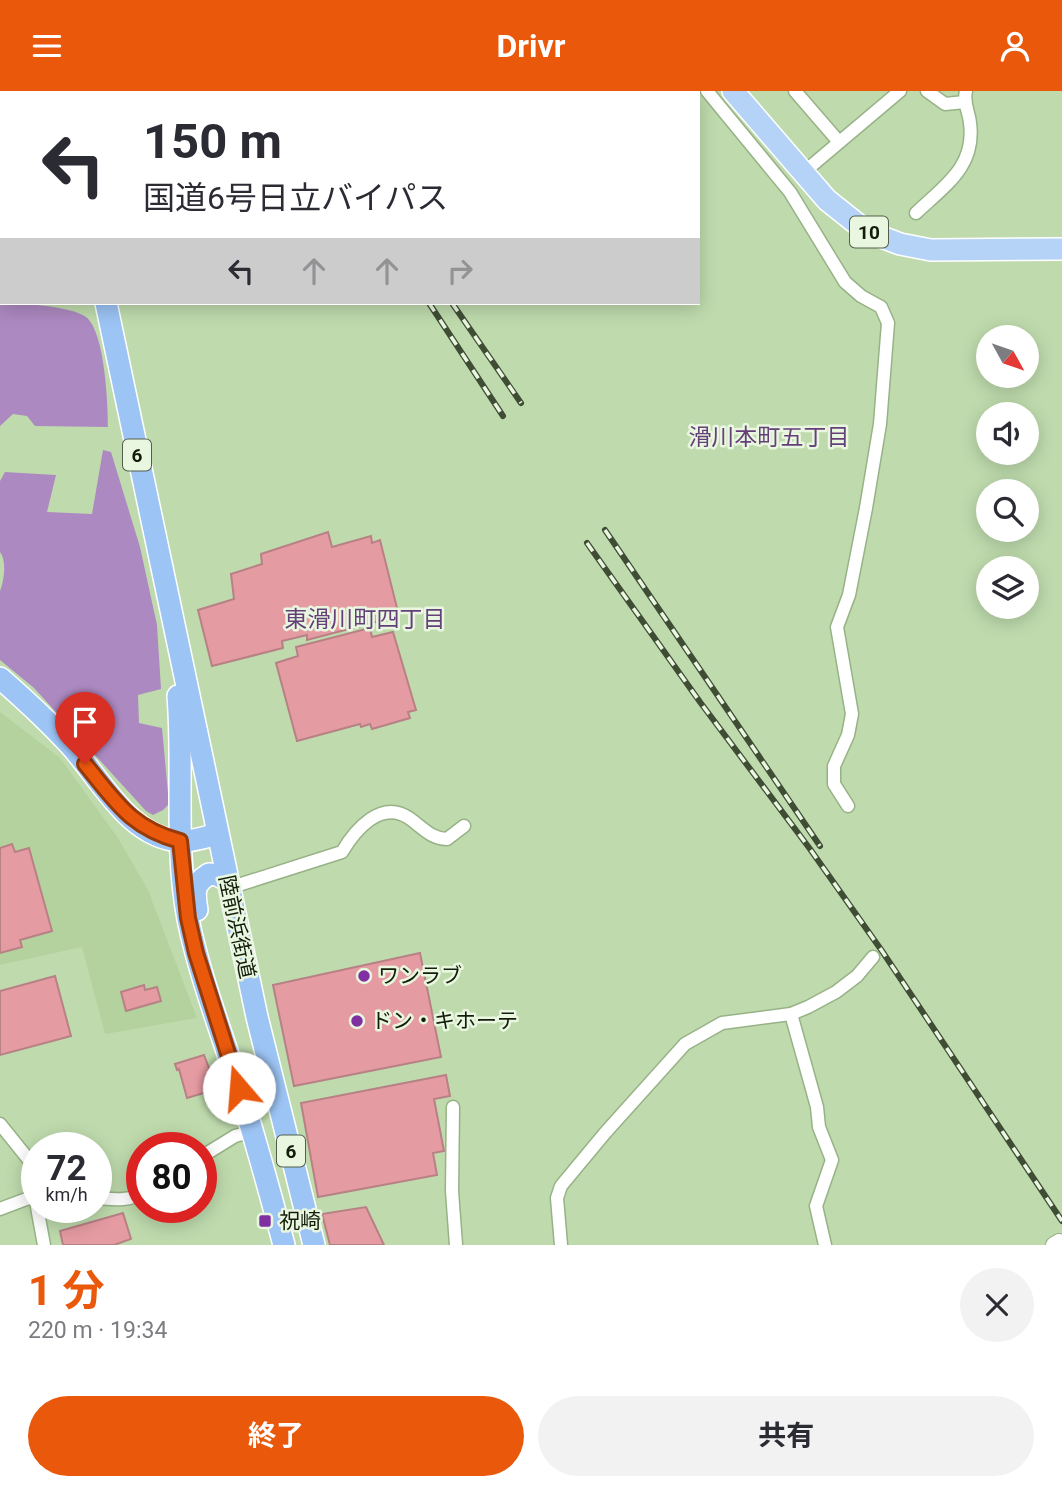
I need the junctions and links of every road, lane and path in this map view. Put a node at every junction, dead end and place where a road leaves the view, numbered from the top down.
1 (707, 91) edge
2 (733, 91) edge
3 (795, 91) edge
4 (927, 91) edge
5 (892, 94) edge
6 (966, 96) edge
7 (839, 142) junction
8 (804, 172) junction
9 (916, 213) dead end
10 (1062, 249) edge
11 (106, 305) edge
12 (169, 607) junction
13 (0, 678) edge
14 (848, 806) dead end
15 (464, 826) dead end
16 (217, 834) junction
17 (180, 841) junction
18 (228, 884) junction
19 (196, 953) junction
20 (873, 957) dead end
21 (791, 1014) junction
22 (257, 1017) junction
23 (218, 1024) junction
24 (268, 1056) junction
25 (453, 1107) dead end
26 (0, 1124) edge
27 (253, 1131) junction
28 (217, 1147) edge
29 (21, 1150) edge
30 (21, 1204) edge
31 (0, 1209) edge
32 (41, 1223) edge
33 (44, 1245) edge
34 (284, 1245) edge
35 (314, 1245) edge
36 (456, 1245) edge
37 (561, 1245) edge
38 (825, 1245) edge

1 - 14 street
2 - 8 main road, 10
3 - 7 street
4 - 6 street
5 - 7 street
6 - 9 street
7 - 8 street
8 - 10 main road, 10
11 - 12 highway, 陸前浜街道 / 6
12 - 16 highway, 陸前浜街道 / 6
12 - 17 highway, 陸前浜街道 / 6
13 - 17 highway
15 - 18 street
16 - 17 highway
16 - 18 highway, 陸前浜街道 / 6
17 - 19 highway, 陸前浜街道 / 6
18 - 19 highway
18 - 22 highway, 陸前浜街道 / 6
19 - 23 highway, 陸前浜街道 / 6
20 - 21 street
21 - 37 street
21 - 38 street
22 - 23 highway
22 - 24 highway, 陸前浜街道 / 6
23 - 27 highway, 陸前浜街道 / 6
24 - 27 highway
24 - 35 highway, 陸前浜街道 / 6
25 - 36 street
26 - 29 street
27 - 28 street
27 - 34 highway, 陸前浜街道 / 6
30 - 31 street
32 - 33 street

